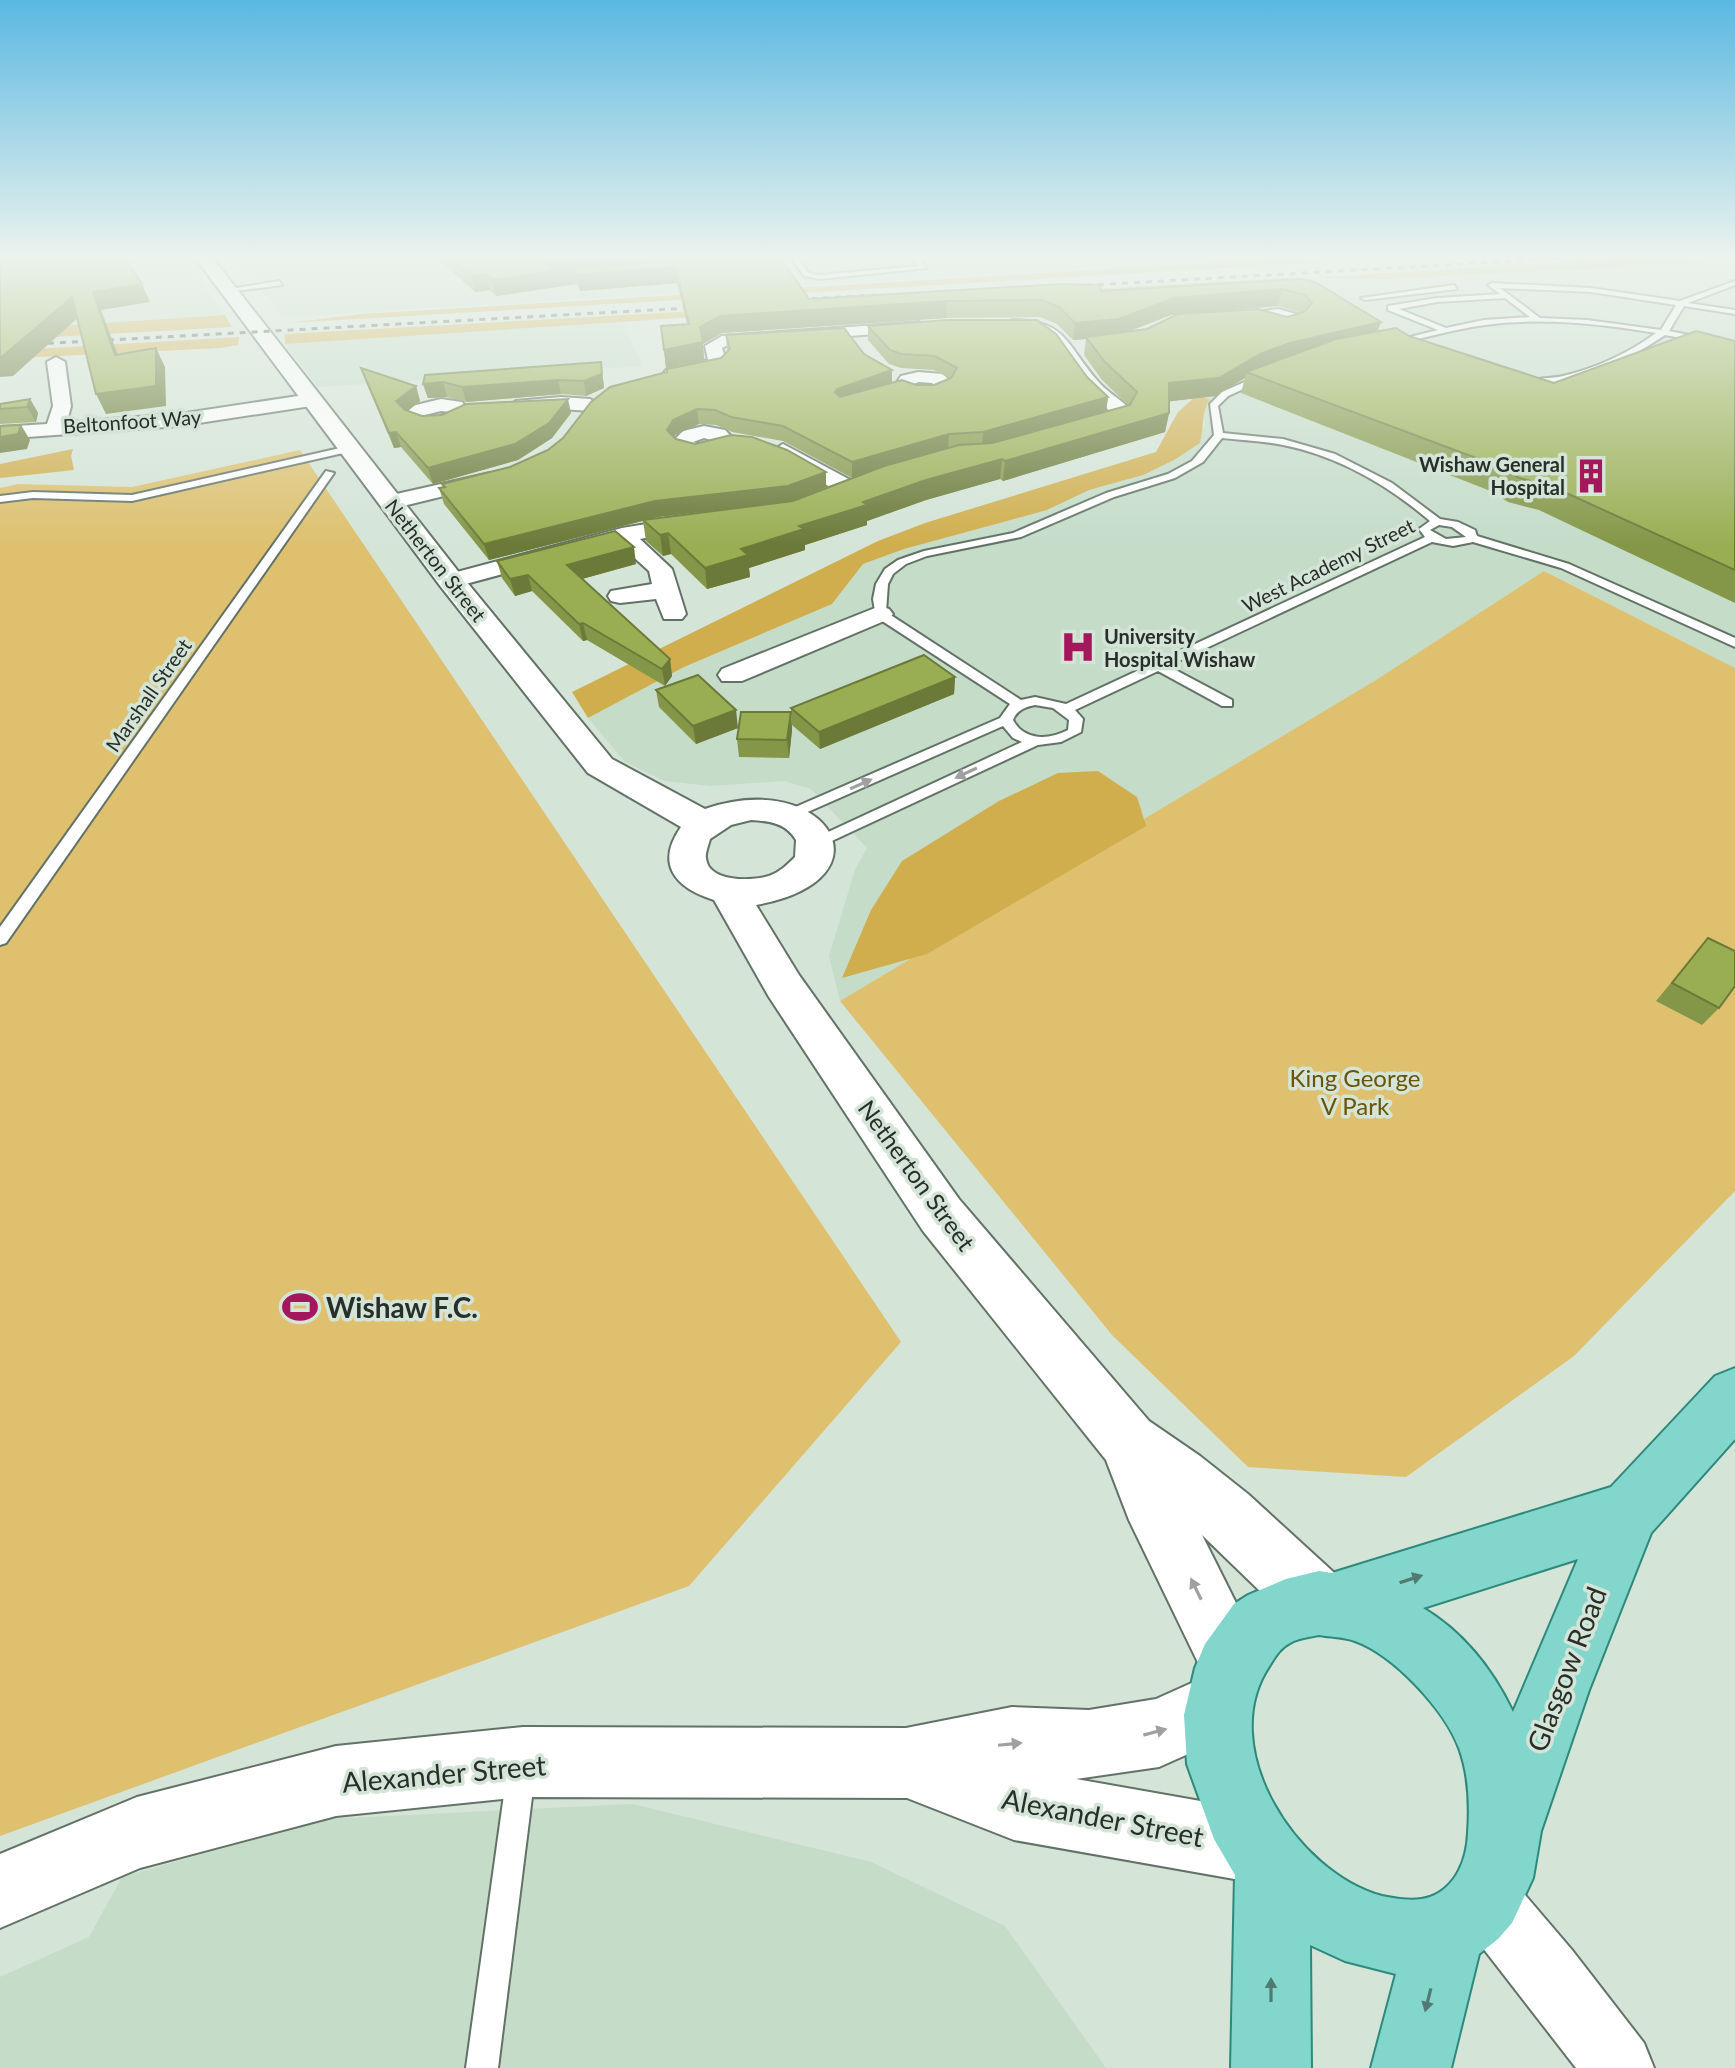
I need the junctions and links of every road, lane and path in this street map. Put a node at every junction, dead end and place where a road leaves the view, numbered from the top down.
1 (275, 353) edge
2 (715, 353) edge
3 (1077, 353) edge
4 (1630, 353) edge
5 (79, 369) dead end
6 (1277, 371) edge
7 (655, 378) edge
8 (1519, 380) edge
9 (311, 400) junction
10 (476, 410) edge
11 (573, 425) edge
12 (56, 426) junction
13 (0, 433) edge
14 (1059, 435) edge
15 (1219, 435) junction
16 (745, 441) edge
17 (349, 449) junction
18 (329, 473) dead end
19 (507, 474) edge
20 (0, 499) edge
21 (391, 502) junction
22 (821, 503) edge
23 (721, 520) edge
24 (1437, 522) junction
25 (622, 535) junction
26 (1432, 538) junction
27 (1472, 538) junction
28 (451, 581) junction
29 (620, 596) dead end
30 (880, 614) junction
31 (1735, 643) edge
32 (1160, 667) junction
33 (732, 675) dead end
34 (1227, 703) dead end
35 (1020, 705) junction
36 (1067, 709) junction
37 (1006, 720) junction
38 (1036, 741) junction
39 (789, 815) junction
40 (704, 824) junction
41 (816, 843) junction
42 (729, 892) junction
43 (0, 939) edge
44 (1735, 1396) edge
45 (1128, 1442) junction
46 (1629, 1512) junction
47 (1328, 1603) junction
48 (1224, 1682) junction
49 (523, 1762) junction
50 (906, 1763) junction
51 (1506, 1828) junction
52 (1264, 1857) junction
53 (0, 1891) edge
54 (1466, 1915) junction
55 (482, 2068) edge
56 (1271, 2068) edge
57 (1411, 2068) edge
58 (1619, 2068) edge

1 - 9 street, Netherton Street
2 - 7 street
3 - 14 street
4 - 8 lane
5 - 12 street
6 - 15 lane
9 - 12 street, Beltonfoot Way
9 - 17 street, Netherton Street
10 - 11 street
12 - 13 street, Beltonfoot Way
15 - 24 lane
15 - 30 lane
16 - 22 street
17 - 20 lane
17 - 21 street, Netherton Street
18 - 43 lane, Marshall Street
19 - 21 street
21 - 28 street, Netherton Street
23 - 25 street
24 - 26 lane
24 - 27 lane
25 - 28 street
25 - 29 street
26 - 27 lane
26 - 32 lane, West Academy Street
27 - 31 lane
28 - 40 street, Netherton Street
30 - 33 street
30 - 35 lane
32 - 34 lane
32 - 36 lane, West Academy Street
35 - 36 lane
35 - 37 lane
36 - 38 lane
37 - 38 lane
39 -> 37 lane
38 -> 41 lane
39 - 40 street
39 - 41 street
40 - 42 street
41 - 42 street
42 - 45 street, Netherton Street
44 - 46 main road, Glasgow Road
45 - 47 street, Netherton Street
48 -> 45 street, Netherton Street
47 -> 46 main road
46 - 51 main road, Glasgow Road
47 - 48 main road
47 - 51 main road
50 -> 48 street, Alexander Street
48 - 52 main road
49 - 50 street, Alexander Street
49 - 53 street, Alexander Street
49 - 55 lane
50 - 52 street, Alexander Street
51 - 54 main road
52 - 54 main road
56 -> 52 main road
54 -> 57 main road
54 - 58 street

